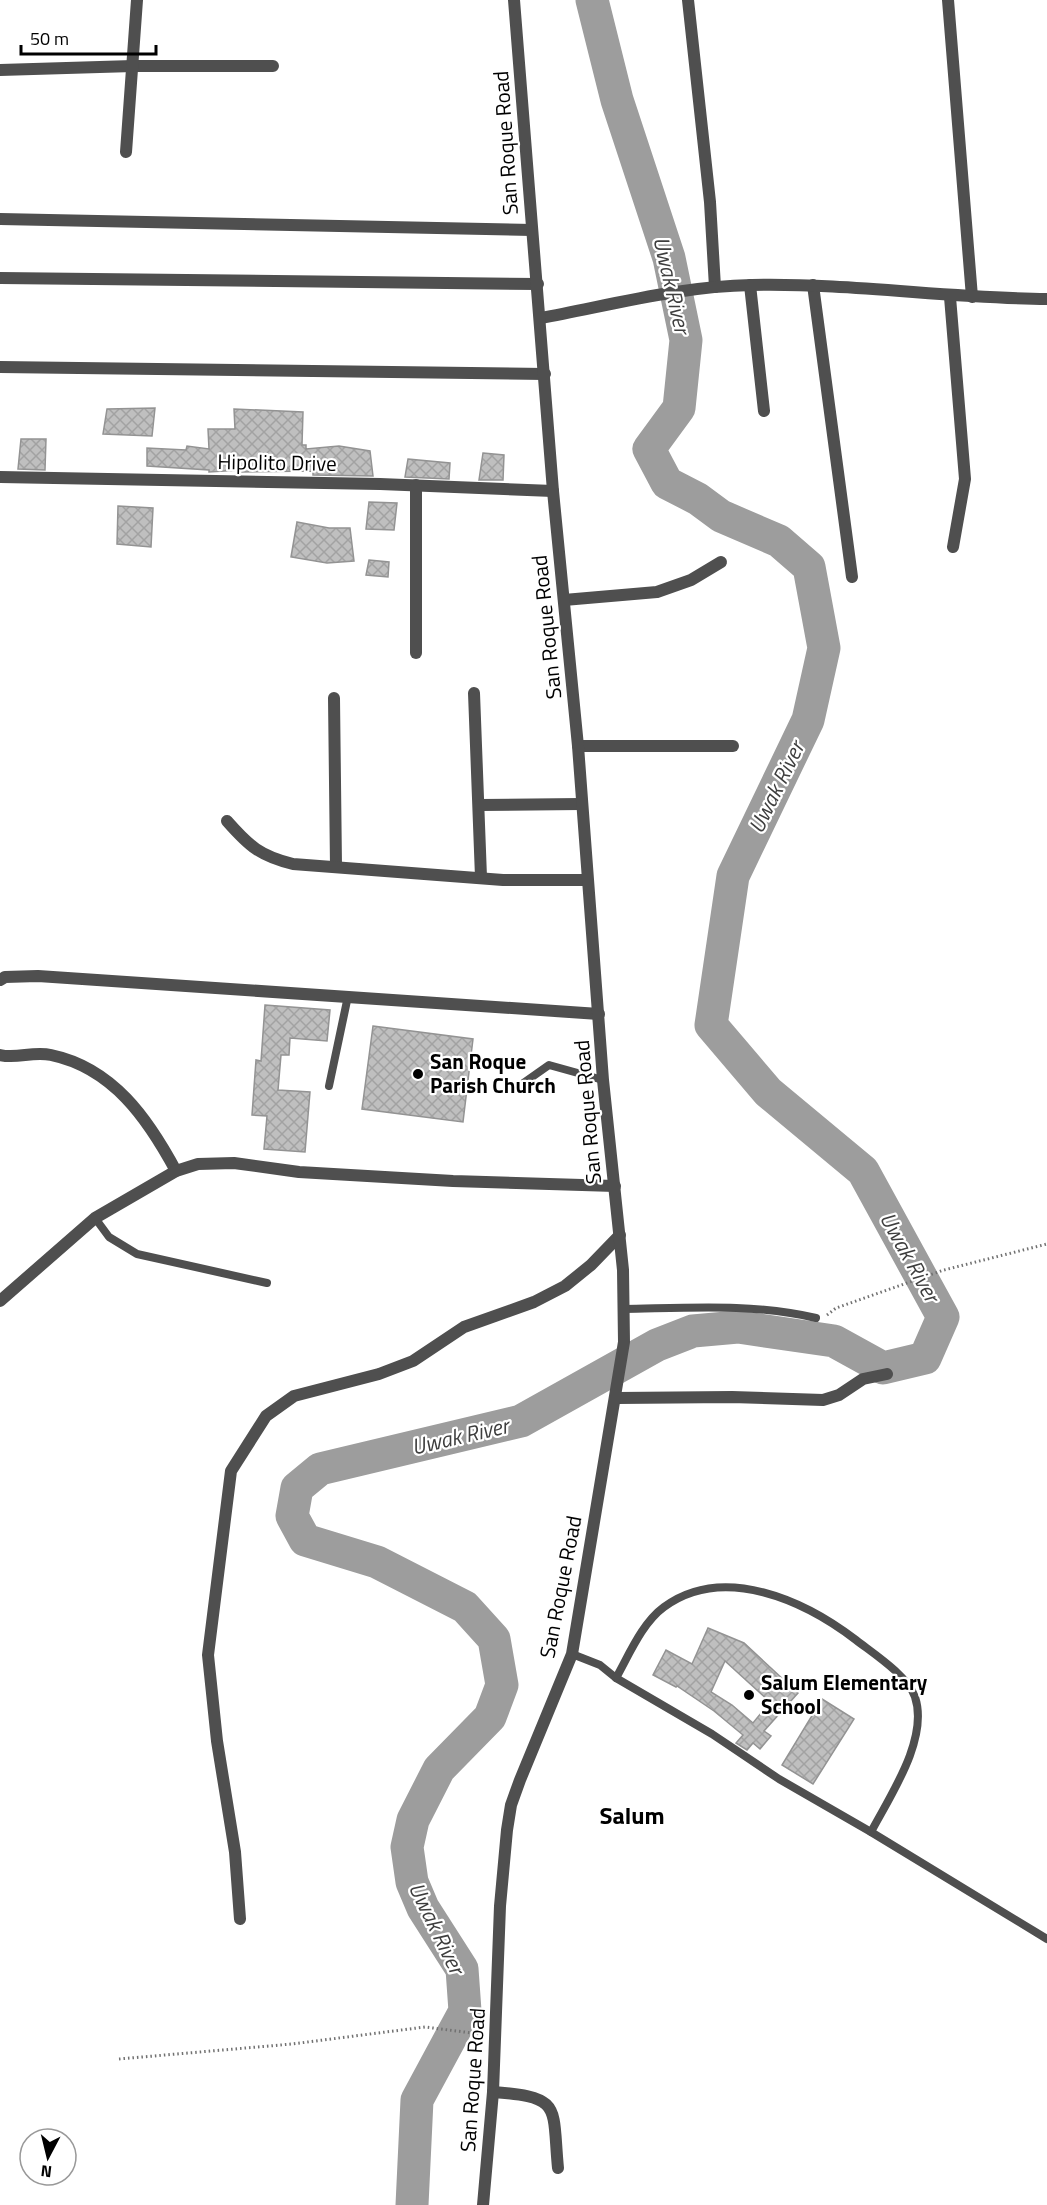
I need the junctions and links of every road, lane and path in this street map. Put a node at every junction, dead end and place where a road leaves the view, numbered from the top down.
1 (137, 0) edge
2 (514, 0) edge
3 (688, 0) edge
4 (948, 0) edge
5 (133, 66) junction
6 (273, 66) dead end
7 (0, 70) edge
8 (126, 152) dead end
9 (0, 219) edge
10 (532, 230) junction
11 (0, 278) edge
12 (538, 284) junction
13 (750, 285) junction
14 (813, 285) junction
15 (715, 287) junction
16 (951, 297) junction
17 (972, 297) junction
18 (1047, 299) edge
19 (541, 318) junction
20 (0, 367) edge
21 (545, 374) junction
22 (764, 411) dead end
23 (0, 477) edge
24 (416, 485) junction
25 (553, 491) junction
26 (953, 547) dead end
27 (721, 562) dead end
28 (852, 577) dead end
29 (564, 600) junction
30 (416, 654) dead end
31 (474, 693) dead end
32 (334, 698) dead end
33 (578, 746) junction
34 (733, 747) dead end
35 (582, 804) junction
36 (480, 805) junction
37 (227, 821) dead end
38 (336, 866) junction
39 (481, 877) junction
40 (587, 880) junction
41 (0, 980) edge
42 (348, 996) junction
43 (599, 1014) junction
44 (0, 1055) edge
45 (603, 1080) junction
46 (522, 1084) dead end
47 (329, 1086) dead end
48 (176, 1171) junction
49 (615, 1186) junction
50 (95, 1218) junction
51 (620, 1235) junction
52 (1047, 1244) edge
53 (267, 1283) dead end
54 (0, 1301) edge
55 (623, 1309) junction
56 (816, 1318) joint
57 (887, 1374) dead end
58 (617, 1398) junction
59 (572, 1654) junction
60 (616, 1678) junction
61 (871, 1832) junction
62 (240, 1919) dead end
63 (1047, 1939) edge
64 (476, 2034) dead end
65 (119, 2059) dead end
66 (494, 2092) junction
67 (558, 2168) dead end
68 (483, 2205) edge

1 - 5 street
2 - 10 street, San Roque Road
3 - 15 street
4 - 17 street
5 - 6 street
5 - 7 street
5 - 8 street
9 - 10 street
10 - 12 street, San Roque Road
11 - 12 street
12 - 19 street, San Roque Road
13 - 14 street
13 - 15 street
13 - 22 street
14 - 16 street
14 - 28 street
15 - 19 street
16 - 17 street
16 - 26 street
17 - 18 street
19 - 21 street, San Roque Road
20 - 21 street
21 - 25 street, San Roque Road
23 - 24 street, Hipolito Drive
24 - 25 street, Hipolito Drive
24 - 30 street
25 - 29 street, San Roque Road
27 - 29 street
29 - 33 street, San Roque Road
31 - 36 street
32 - 38 street
33 - 34 street
33 - 35 street, San Roque Road
35 - 36 street
35 - 40 street, San Roque Road
36 - 39 street
37 - 38 street
38 - 39 street
39 - 40 street
40 - 43 street, San Roque Road
41 - 42 street
42 - 43 street
42 - 47 lane
43 - 45 street, San Roque Road
44 - 48 street
45 - 46 lane
45 - 49 street, San Roque Road
48 - 49 street
48 - 50 street
49 - 51 street, San Roque Road
50 - 53 lane
50 - 54 street
51 - 55 street, San Roque Road
51 - 62 street
52 - 56 path
55 - 56 lane
55 - 58 street, San Roque Road
57 - 58 street
58 - 59 street, San Roque Road
59 - 60 lane
59 - 66 street, San Roque Road
60 - 61 lane
60 - 61 lane
61 - 63 lane
64 - 65 path
66 - 67 street
66 - 68 street, San Roque Road

